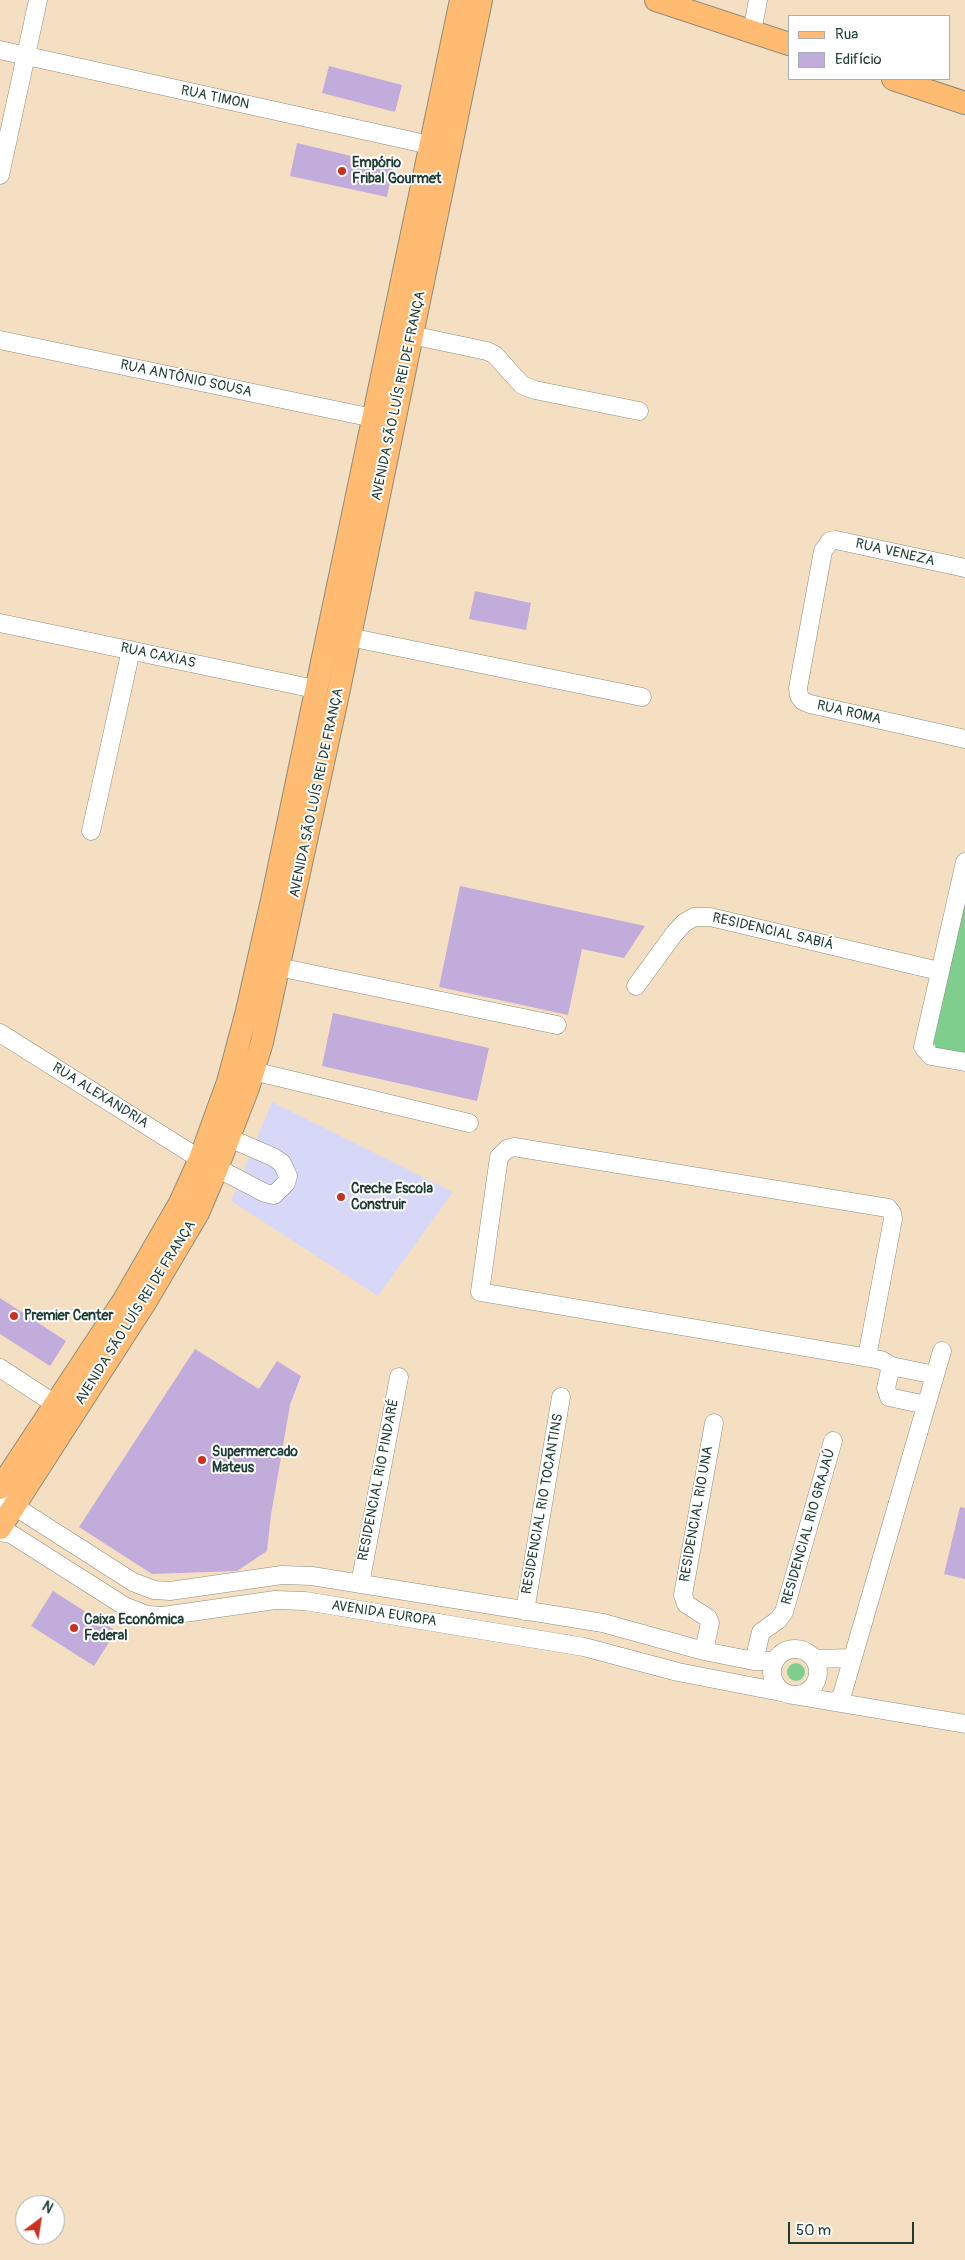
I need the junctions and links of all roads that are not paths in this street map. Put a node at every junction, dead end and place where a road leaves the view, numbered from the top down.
1 (38, 0) edge
2 (461, 0) edge
3 (481, 0) edge
4 (656, 0) edge
5 (758, 0) edge
6 (752, 32) junction
7 (788, 44) edge
8 (0, 50) edge
9 (26, 56) junction
10 (896, 80) edge
11 (965, 102) edge
12 (430, 145) junction
13 (0, 175) edge
14 (411, 335) junction
15 (0, 340) edge
16 (638, 411) dead end
17 (373, 418) junction
18 (826, 544) joint
19 (965, 568) edge
20 (0, 623) edge
21 (349, 637) junction
22 (130, 657) junction
23 (315, 689) junction
24 (642, 697) dead end
25 (965, 739) edge
26 (91, 831) dead end
27 (965, 862) edge
28 (278, 967) junction
29 (939, 971) junction
30 (636, 986) dead end
31 (557, 1024) dead end
32 (0, 1033) edge
33 (965, 1062) edge
34 (253, 1072) junction
35 (470, 1123) dead end
36 (229, 1138) junction
37 (209, 1164) junction
38 (942, 1351) dead end
39 (867, 1357) junction
40 (890, 1366) junction
41 (0, 1368) edge
42 (935, 1375) junction
43 (399, 1377) dead end
44 (561, 1397) dead end
45 (56, 1404) junction
46 (926, 1405) junction
47 (714, 1423) dead end
48 (833, 1440) dead end
49 (0, 1488) edge
50 (7, 1505) edge
51 (0, 1528) edge
52 (0, 1532) edge
53 (360, 1584) junction
54 (202, 1586) junction
55 (206, 1610) junction
56 (525, 1611) junction
57 (704, 1650) junction
58 (852, 1658) junction
59 (814, 1659) junction
60 (754, 1660) junction
61 (774, 1661) junction
62 (818, 1678) junction
63 (790, 1694) junction
64 (839, 1699) junction
65 (965, 1724) edge

1 - 9 street
2 - 12 main road, AVENIDA SÃO LUÍS REI DE FRANÇA
3 - 14 main road, AVENIDA SÃO LUÍS REI DE FRANÇA
4 - 6 main road
5 - 6 street
6 - 7 main road
8 - 9 street, RUA TIMON
9 - 12 street, RUA TIMON
9 - 13 street
10 - 11 main road
12 - 17 main road, AVENIDA SÃO LUÍS REI DE FRANÇA
14 - 16 street
14 - 21 main road, AVENIDA SÃO LUÍS REI DE FRANÇA
15 - 17 street, RUA ANTÔNIO SOUSA
17 - 23 main road, AVENIDA SÃO LUÍS REI DE FRANÇA
18 - 19 street, RUA VENEZA
18 - 25 street, RUA ROMA
20 - 22 street, RUA CAXIAS
21 - 24 street
21 - 28 main road, AVENIDA SÃO LUÍS REI DE FRANÇA
22 - 23 street, RUA CAXIAS
22 - 26 street
23 - 37 main road, AVENIDA SÃO LUÍS REI DE FRANÇA
27 - 29 street
28 - 31 street
28 - 34 main road, AVENIDA SÃO LUÍS REI DE FRANÇA
29 - 30 street, RESIDENCIAL SABIÁ
29 - 33 street
32 - 37 street, RUA ALEXANDRIA
34 - 35 street
34 - 36 main road, AVENIDA SÃO LUÍS REI DE FRANÇA
36 - 37 main road, AVENIDA SÃO LUÍS REI DE FRANÇA
36 - 37 street, RUA ALEXANDRIA
37 - 45 main road, AVENIDA SÃO LUÍS REI DE FRANÇA
37 - 50 main road, AVENIDA SÃO LUÍS REI DE FRANÇA
38 - 42 street
39 - 39 street
39 - 40 street
40 - 42 street
40 - 46 street
41 - 45 street
42 - 46 street
43 - 53 street, RESIDENCIAL RIO PINDARÉ
44 - 56 street, RESIDENCIAL RIO TOCANTINS
45 - 49 main road, AVENIDA SÃO LUÍS REI DE FRANÇA
46 - 58 street
47 - 57 street, RESIDENCIAL RIO UNA
48 - 60 street, RESIDENCIAL RIO GRAJAÚ
50 - 51 main road, AVENIDA SÃO LUÍS REI DE FRANÇA
50 - 54 street, AVENIDA EUROPA
52 - 55 street, AVENIDA EUROPA
53 - 54 street, AVENIDA EUROPA
53 - 56 street, AVENIDA EUROPA
54 - 55 street
55 - 63 street, AVENIDA EUROPA
56 - 57 street, AVENIDA EUROPA
57 - 60 street, AVENIDA EUROPA
58 - 59 street
58 - 64 street
59 - 61 street
59 - 62 street
60 - 61 street, AVENIDA EUROPA
61 - 63 street
62 - 63 street
62 - 64 street, AVENIDA EUROPA
63 - 64 street, AVENIDA EUROPA
64 - 65 street, AVENIDA EUROPA

